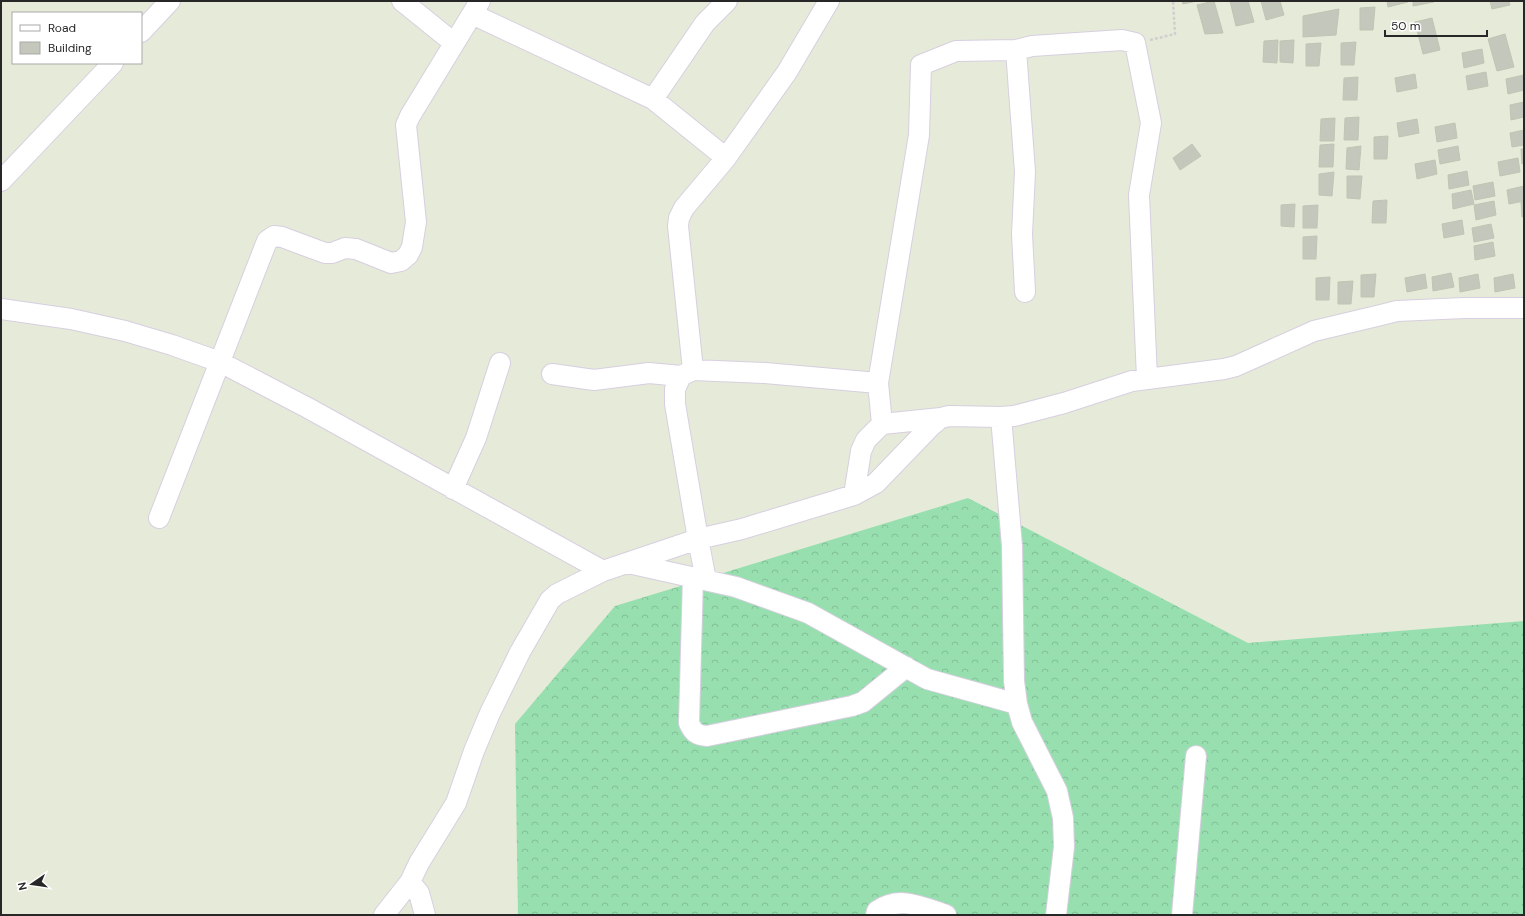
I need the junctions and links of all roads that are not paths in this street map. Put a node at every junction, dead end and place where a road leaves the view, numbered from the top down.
1 (170, 1) edge
2 (402, 1) edge
3 (727, 1) edge
4 (829, 1) edge
5 (476, 7) edge
6 (142, 31) edge
7 (454, 43) junction
8 (1016, 50) junction
9 (112, 64) edge
10 (653, 99) junction
11 (726, 158) junction
12 (1, 181) edge
13 (1025, 292) dead end
14 (1, 308) edge
15 (1524, 308) edge
16 (220, 362) junction
17 (500, 363) dead end
18 (687, 373) junction
19 (552, 374) dead end
20 (1147, 378) junction
21 (878, 383) junction
22 (1001, 417) junction
23 (941, 418) junction
24 (882, 424) junction
25 (453, 489) junction
26 (854, 495) junction
27 (159, 518) dead end
28 (698, 539) junction
29 (628, 563) junction
30 (604, 571) junction
31 (700, 579) junction
32 (906, 666) junction
33 (1017, 704) junction
34 (1196, 756) dead end
35 (410, 882) junction
36 (384, 915) edge
37 (425, 915) edge
38 (876, 915) edge
39 (946, 915) edge
40 (1056, 915) edge
41 (1182, 915) edge

1 - 6 street
2 - 7 street
3 - 10 street
4 - 11 street
5 - 7 street
5 - 10 street
7 - 16 street
8 - 13 street
8 - 20 street
8 - 21 street
9 - 12 street
10 - 11 street
11 - 18 street
14 - 16 street
15 - 20 street
16 - 25 street
16 - 27 street
17 - 25 street
18 - 19 street
18 - 21 street
18 - 28 street
20 - 22 street
21 - 24 street
22 - 23 street
22 - 33 street
23 - 24 street
23 - 26 street
24 - 26 street
25 - 30 street
26 - 28 street
28 - 29 street
28 - 31 street
29 - 30 street
29 - 31 street
30 - 35 street
31 - 32 street
31 - 32 street
32 - 33 street
33 - 40 street
34 - 41 street
35 - 36 street
35 - 37 street
38 - 39 street

